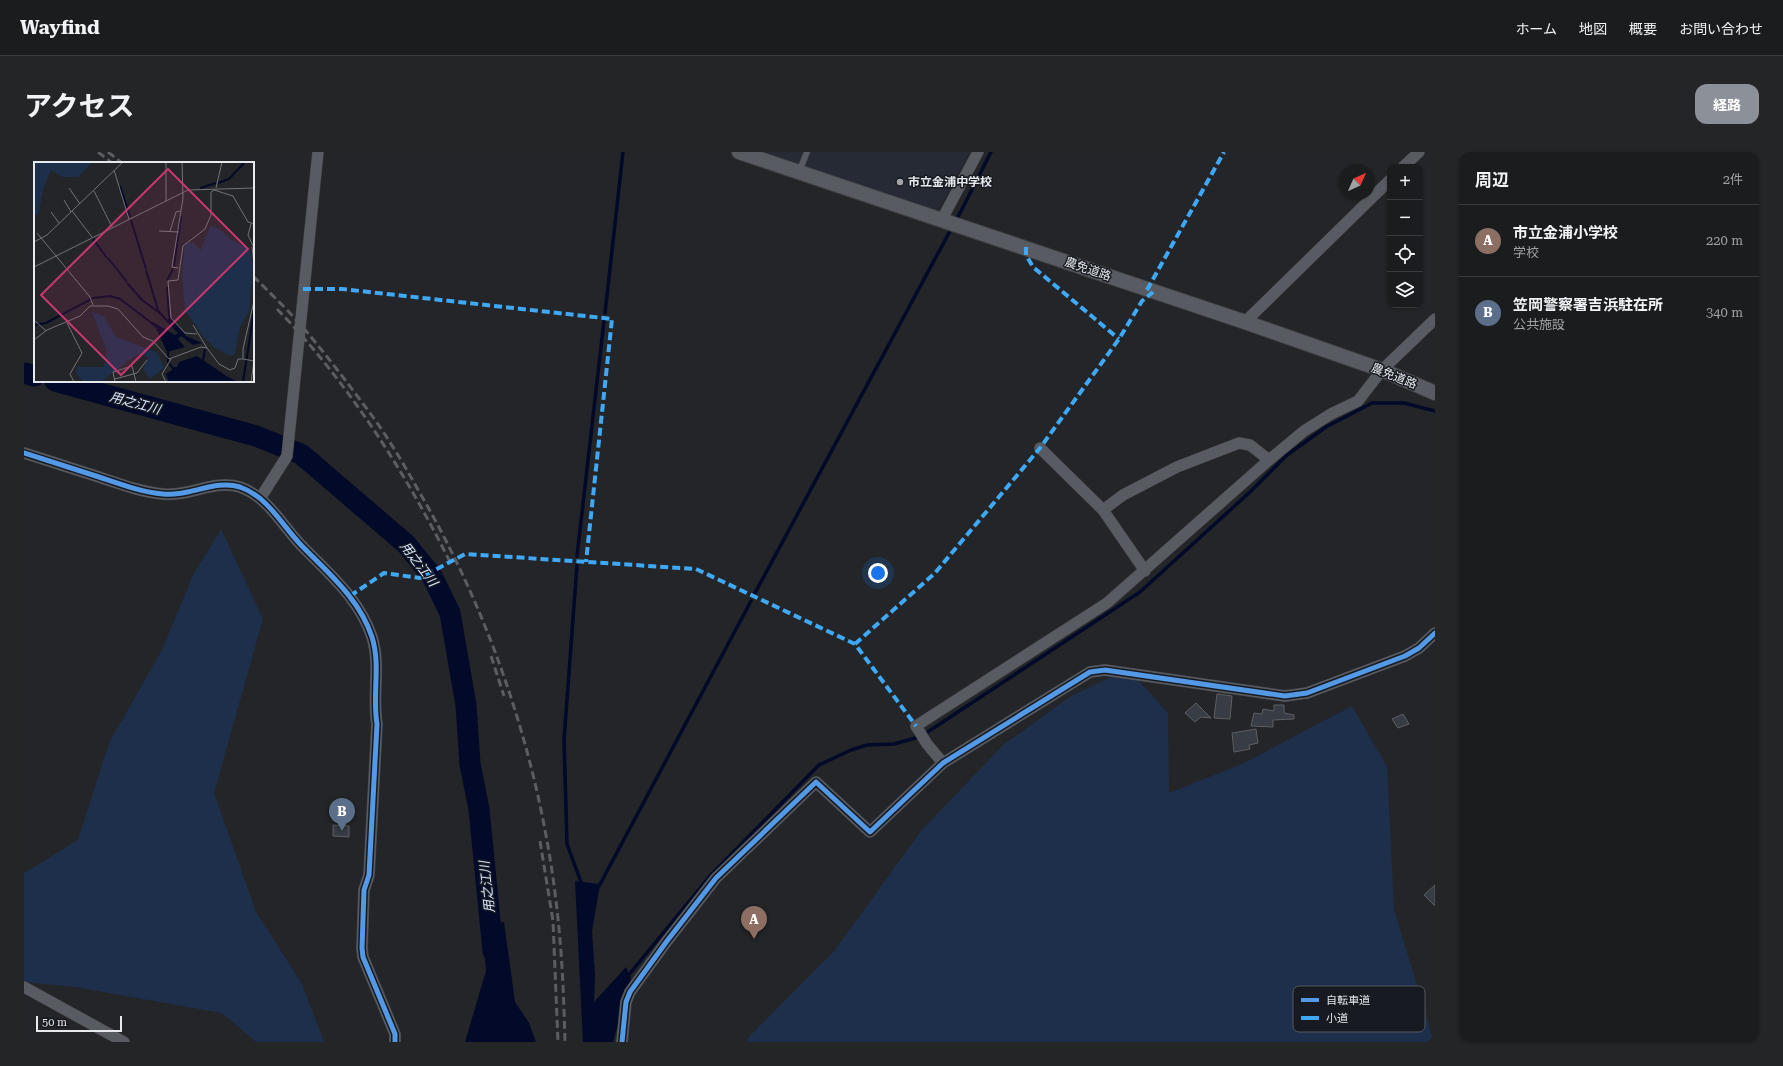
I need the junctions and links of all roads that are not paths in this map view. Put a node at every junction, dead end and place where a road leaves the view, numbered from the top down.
1 (318, 152) edge
2 (739, 152) edge
3 (807, 152) edge
4 (978, 152) edge
5 (1419, 152) edge
6 (1406, 164) edge
7 (799, 172) junction
8 (1387, 183) edge
9 (941, 221) junction
10 (1435, 319) edge
11 (1245, 322) junction
12 (1382, 370) junction
13 (1435, 393) edge
14 (1040, 448) dead end
15 (24, 453) edge
16 (1269, 460) junction
17 (261, 498) junction
18 (1102, 510) junction
19 (1145, 571) junction
20 (1435, 633) edge
21 (942, 762) junction
22 (24, 987) edge
23 (124, 1042) edge
24 (395, 1042) edge
25 (622, 1042) edge

1 - 17 street
2 - 7 street, 農免道路
3 - 7 lane
4 - 9 street
5 - 6 street
7 - 9 street, 農免道路
8 - 11 street
9 - 11 street, 農免道路
10 - 12 street
11 - 12 street, 農免道路
12 - 13 street, 農免道路
12 - 16 street
14 - 18 street
15 - 17 street
16 - 18 street
16 - 19 street
17 - 24 street
18 - 19 street
19 - 21 street
20 - 21 street
21 - 25 street
22 - 23 street

